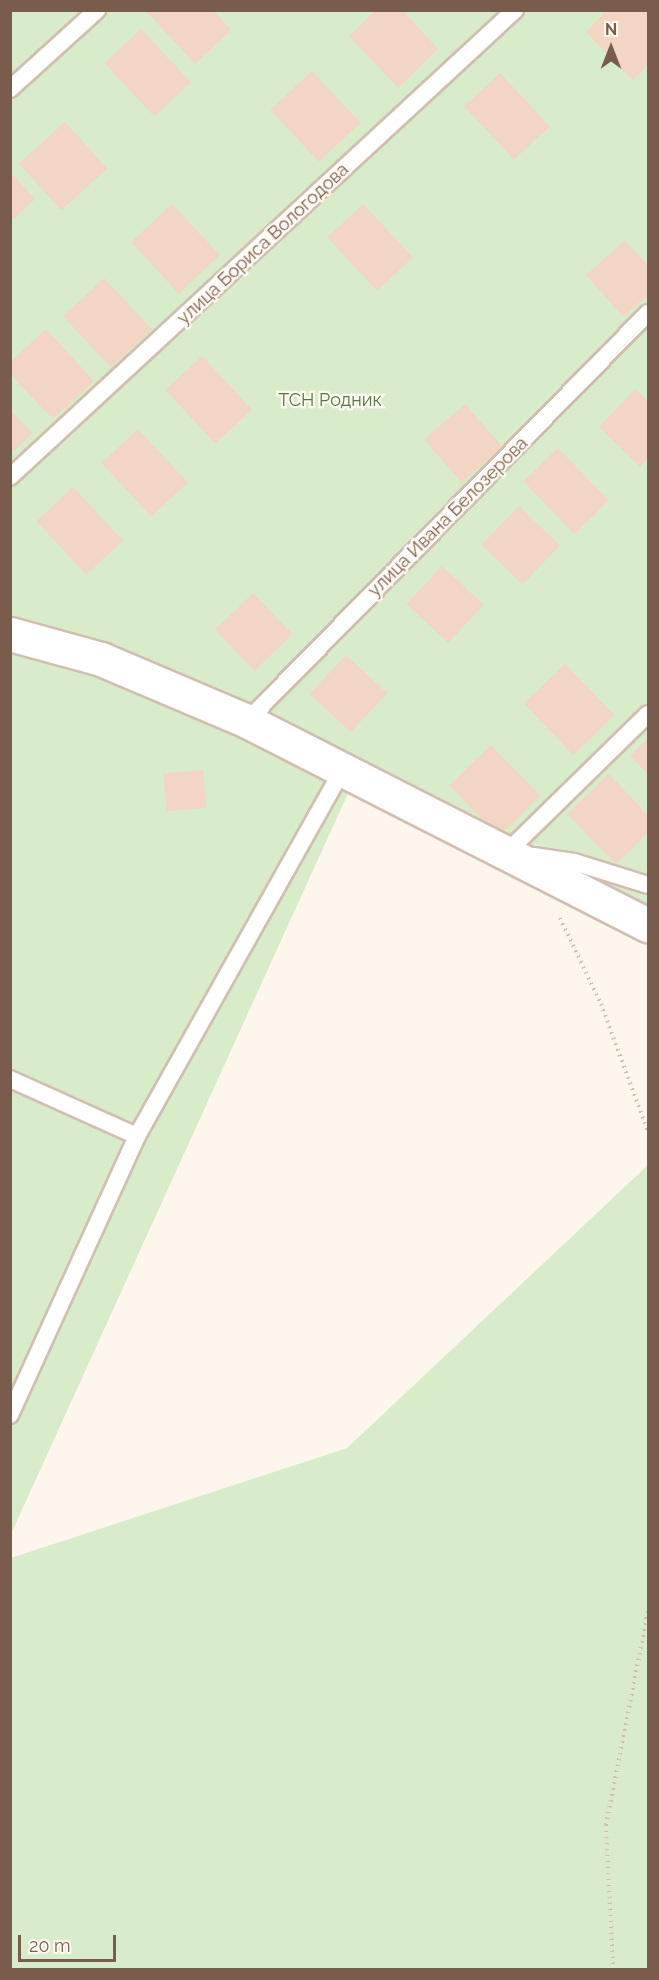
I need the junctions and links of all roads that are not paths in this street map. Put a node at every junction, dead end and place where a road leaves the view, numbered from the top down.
1 (97, 10) edge
2 (515, 10) edge
3 (10, 89) edge
4 (648, 313) edge
5 (10, 477) edge
6 (10, 634) edge
7 (648, 714) edge
8 (247, 722) junction
9 (343, 769) junction
10 (507, 852) junction
11 (648, 885) edge
12 (648, 926) edge
13 (10, 1079) edge
14 (137, 1136) junction
15 (10, 1415) edge

1 - 3 lane
2 - 5 lane, улица Бориса Вологодова
4 - 8 lane, улица Ивана Белозерова
6 - 8 street
7 - 10 lane
8 - 9 street
9 - 10 street
9 - 14 lane
10 - 11 lane
10 - 12 street
13 - 14 lane
14 - 15 lane

